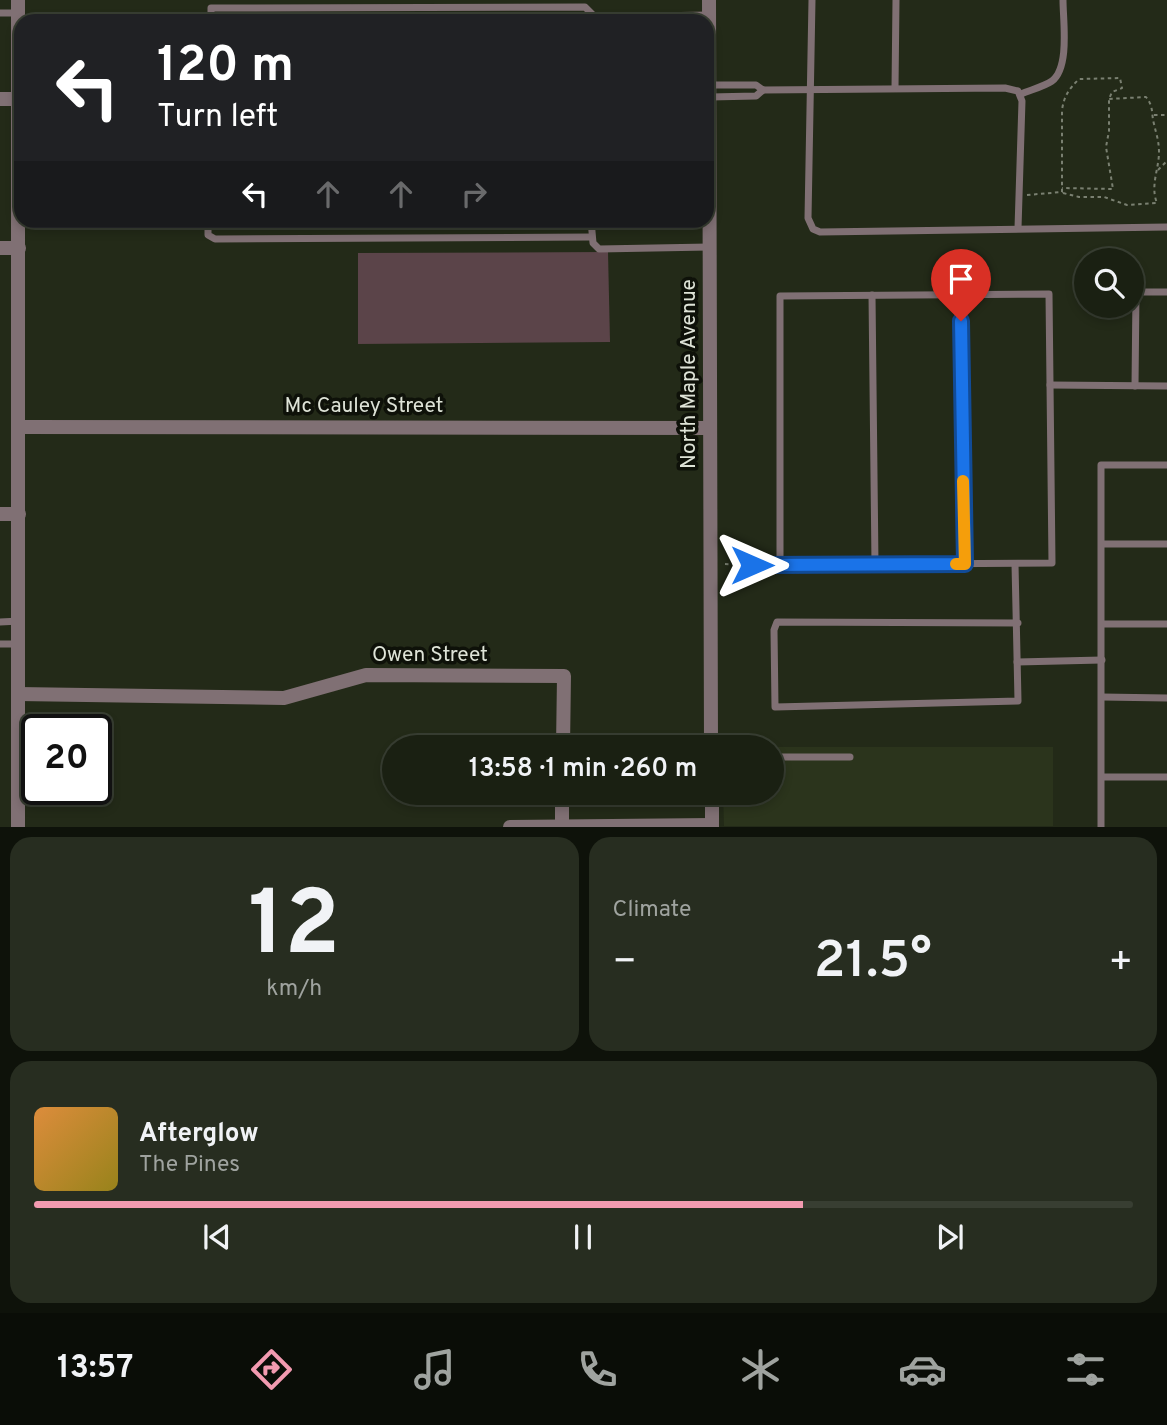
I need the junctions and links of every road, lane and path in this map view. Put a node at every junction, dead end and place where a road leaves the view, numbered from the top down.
1 (811, 0) edge
2 (896, 0) edge
3 (1063, 0) edge
4 (397, 4) edge
5 (18, 6) edge
6 (709, 7) edge
7 (0, 13) edge
8 (211, 14) edge
9 (591, 14) edge
10 (642, 14) edge
11 (737, 85) junction
12 (895, 88) junction
13 (810, 89) junction
14 (714, 90) edge
15 (763, 90) junction
16 (714, 92) edge
17 (1021, 94) junction
18 (737, 97) junction
19 (1109, 99) junction
20 (1153, 115) junction
21 (1167, 115) edge
22 (1167, 161) edge
23 (1157, 171) junction
24 (1062, 188) junction
25 (1062, 192) junction
26 (1019, 195) junction
27 (1167, 227) edge
28 (19, 228) edge
29 (208, 228) edge
30 (591, 228) edge
31 (710, 228) edge
32 (1018, 228) junction
33 (591, 237) junction
34 (710, 247) junction
35 (0, 248) edge
36 (19, 248) junction
37 (1167, 292) edge
38 (872, 295) junction
39 (960, 295) junction
40 (1050, 385) junction
41 (1135, 386) junction
42 (1167, 386) edge
43 (18, 427) junction
44 (710, 428) junction
45 (1167, 465) edge
46 (0, 514) edge
47 (19, 514) junction
48 (1102, 544) junction
49 (1167, 544) edge
50 (720, 564) dead end
51 (875, 564) junction
52 (965, 564) junction
53 (1015, 564) junction
54 (752, 565) joint
55 (780, 565) junction
56 (20, 621) junction
57 (0, 622) edge
58 (1018, 623) junction
59 (1102, 624) junction
60 (1167, 624) edge
61 (0, 644) edge
62 (19, 644) junction
63 (1102, 660) junction
64 (1017, 662) junction
65 (18, 694) junction
66 (1102, 697) junction
67 (1167, 698) edge
68 (563, 735) edge
69 (711, 735) edge
70 (784, 757) edge
71 (850, 757) dead end
72 (1102, 777) junction
73 (1167, 777) edge
74 (562, 805) edge
75 (712, 805) edge
76 (562, 825) edge
77 (712, 826) edge
78 (18, 827) edge
79 (510, 827) edge
80 (1101, 827) edge

1 - 13 lane
2 - 12 lane
3 - 17 lane
4 - 8 lane
4 - 9 lane
5 - 7 lane
6 - 10 lane
11 - 14 lane
11 - 15 lane
11 - 18 lane
12 - 13 lane
12 - 17 lane
13 - 15 lane
13 - 32 lane
15 - 18 lane
16 - 18 lane
17 - 26 lane
19 - 20 path
19 - 24 path
19 - 24 path
20 - 21 path
20 - 23 path
22 - 23 path
23 - 25 path
24 - 25 path
25 - 26 path
26 - 32 lane
27 - 32 lane
28 - 36 street
29 - 33 lane
30 - 33 lane
31 - 34 street, North Maple Avenue
33 - 34 lane
34 - 44 street, North Maple Avenue
35 - 36 street
36 - 43 street
37 - 41 lane
38 - 39 lane
38 - 51 lane
38 - 55 lane
39 - 40 lane
39 - 52 lane
40 - 41 lane
40 - 53 lane
41 - 42 lane
43 - 44 street, Mc Cauley Street
43 - 47 street
44 - 69 street, North Maple Avenue
45 - 48 lane
46 - 47 street
47 - 56 street
48 - 49 lane
48 - 59 lane
50 - 54 path
51 - 52 lane
51 - 55 lane
52 - 53 lane
53 - 58 lane
54 - 55 lane
56 - 57 lane
56 - 62 street
58 - 64 lane
58 - 64 lane
59 - 60 lane
59 - 63 lane
61 - 62 lane
62 - 65 street
63 - 64 lane
63 - 66 lane
65 - 68 street, Owen Street
65 - 78 street
66 - 67 lane
66 - 72 lane
70 - 71 lane
72 - 73 lane
72 - 80 lane
74 - 76 street
75 - 77 street
76 - 77 street
76 - 79 street

